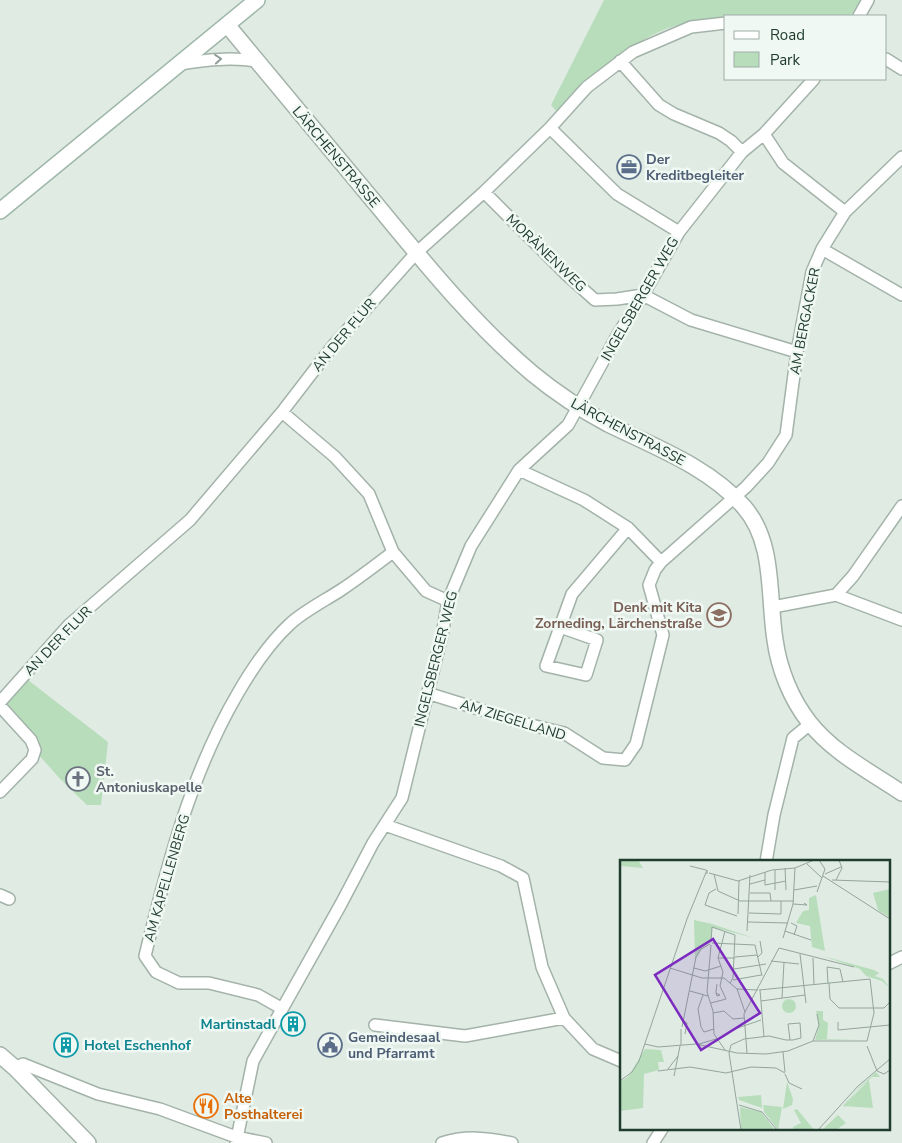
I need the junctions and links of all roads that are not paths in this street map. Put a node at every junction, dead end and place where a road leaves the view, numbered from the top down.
1 (258, 0) edge
2 (868, 0) edge
3 (859, 15) edge
4 (724, 23) edge
5 (228, 26) junction
6 (887, 60) edge
7 (257, 61) junction
8 (620, 61) junction
9 (180, 64) junction
10 (902, 69) edge
11 (813, 80) edge
12 (550, 128) junction
13 (764, 134) junction
14 (742, 152) junction
15 (902, 157) edge
16 (484, 192) junction
17 (0, 211) edge
18 (845, 212) junction
19 (679, 232) junction
20 (822, 249) junction
21 (416, 253) junction
22 (643, 295) junction
23 (902, 295) edge
24 (797, 352) junction
25 (578, 407) junction
26 (282, 412) junction
27 (519, 470) junction
28 (734, 498) junction
29 (902, 506) edge
30 (628, 528) junction
31 (393, 552) junction
32 (661, 562) junction
33 (836, 594) junction
34 (448, 601) junction
35 (773, 607) junction
36 (902, 620) edge
37 (560, 627) junction
38 (428, 693) junction
39 (0, 702) edge
40 (0, 706) edge
41 (810, 724) junction
42 (0, 792) edge
43 (902, 794) edge
44 (384, 825) junction
45 (766, 860) edge
46 (902, 957) edge
47 (890, 963) edge
48 (281, 1008) junction
49 (564, 1018) junction
50 (375, 1025) dead end
51 (0, 1055) edge
52 (620, 1061) edge
53 (15, 1068) junction
54 (661, 1130) edge
55 (236, 1140) edge
56 (88, 1143) edge
57 (266, 1143) edge
58 (442, 1143) edge
59 (512, 1143) edge
60 (653, 1143) edge

1 - 5 street
2 - 3 street
4 - 8 street, AN DER FLUR
5 - 7 street, LÄRCHENSTRASSE
5 - 9 street
6 - 10 street
9 -> 7 street
7 - 21 street, LÄRCHENSTRASSE
8 - 12 street, AN DER FLUR
8 - 14 street
9 - 17 street
11 - 13 street, INGELSBERGER WEG
12 - 16 street, AN DER FLUR
12 - 19 street
13 - 14 street, INGELSBERGER WEG
13 - 18 street
14 - 19 street, INGELSBERGER WEG
15 - 18 street, AM BERGACKER
16 - 21 street, AN DER FLUR
16 - 22 street, MORÄNENWEG
18 - 20 street, AM BERGACKER
19 - 22 street, INGELSBERGER WEG
20 - 23 street
20 - 24 street, AM BERGACKER
21 - 25 street, LÄRCHENSTRASSE
21 - 26 street, AN DER FLUR
22 - 24 street
22 - 25 street, INGELSBERGER WEG
24 - 28 street, AM BERGACKER
25 - 27 street, INGELSBERGER WEG
25 - 28 street, LÄRCHENSTRASSE
26 - 31 street
26 - 39 street, AN DER FLUR
27 - 30 street
27 - 34 street, INGELSBERGER WEG
28 - 32 street, AM ZIEGELLAND
28 - 35 street, LÄRCHENSTRASSE
29 - 33 street
30 - 32 street
30 - 37 street
31 - 34 street
31 - 48 street, AM KAPELLENBERG
32 - 38 street, AM ZIEGELLAND
33 - 35 street
33 - 36 street
34 - 38 street, INGELSBERGER WEG
35 - 41 street, LÄRCHENSTRASSE
37 - 37 street
38 - 44 street, INGELSBERGER WEG
40 - 42 street
41 - 43 street, LÄRCHENSTRASSE
41 - 45 street
44 - 48 street, INGELSBERGER WEG
44 - 49 street
46 - 47 street
48 - 55 street, INGELSBERGER WEG
49 - 50 street
49 - 52 street
51 - 53 street
53 - 55 street
53 - 56 street
54 - 60 street
55 - 57 street
58 - 59 street

